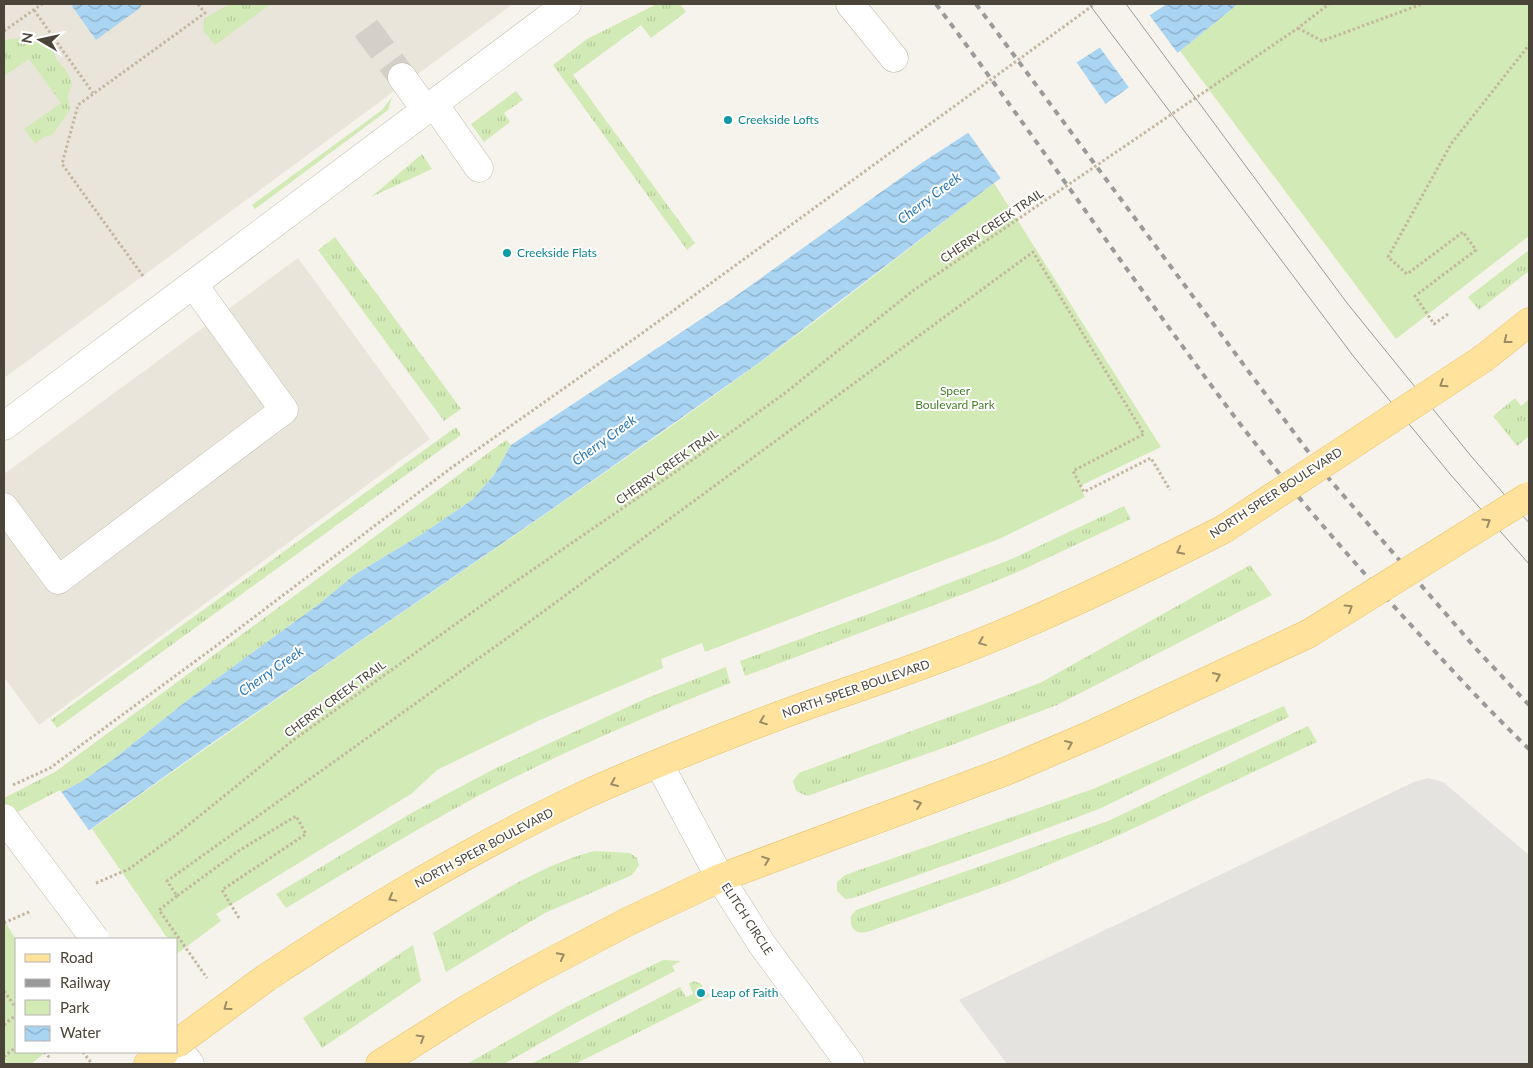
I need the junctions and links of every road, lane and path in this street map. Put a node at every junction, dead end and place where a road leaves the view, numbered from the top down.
1 (42, 4) edge
2 (198, 4) edge
3 (567, 4) edge
4 (850, 4) edge
5 (1095, 4) edge
6 (1328, 4) edge
7 (1422, 4) edge
8 (34, 10) junction
9 (1298, 28) junction
10 (4, 31) edge
11 (1529, 45) edge
12 (894, 58) dead end
13 (402, 77) tunnel mouth
14 (93, 93) junction
15 (430, 107) junction
16 (479, 168) dead end
17 (143, 276) dead end
18 (193, 284) junction
19 (1448, 314) dead end
20 (1529, 322) edge
21 (4, 426) edge
22 (1169, 488) dead end
23 (1529, 496) edge
24 (4, 507) edge
25 (659, 764) junction
26 (11, 786) dead end
27 (4, 818) edge
28 (720, 878) junction
29 (93, 884) dead end
30 (177, 896) junction
31 (40, 907) dead end
32 (239, 918) dead end
33 (4, 922) edge
34 (94, 938) edge
35 (209, 981) dead end
36 (4, 991) edge
37 (15, 1007) edge
38 (15, 1016) edge
39 (4, 1025) edge
40 (178, 1044) edge
41 (15, 1048) edge
42 (178, 1048) edge
43 (45, 1053) edge
44 (83, 1053) edge
45 (164, 1053) edge
46 (4, 1057) edge
47 (50, 1058) dead end
48 (92, 1064) edge
49 (148, 1064) edge
50 (190, 1064) edge
51 (380, 1064) edge
52 (850, 1064) edge

1 - 8 path
2 - 14 path
3 - 15 street
4 - 12 street
5 - 26 path
6 - 9 path, CHERRY CREEK TRAIL
7 - 9 path
8 - 10 path
8 - 14 path
9 - 29 path, CHERRY CREEK TRAIL
11 - 19 path
13 - 15 street
14 - 17 path
15 - 16 street
15 - 18 street
18 - 21 street
18 - 24 street
20 -> 25 main road, NORTH SPEER BOULEVARD, bridge
22 - 30 path
28 -> 23 main road, bridge
25 - 28 street, ELITCH CIRCLE
25 -> 40 main road, NORTH SPEER BOULEVARD, bridge
27 - 34 street, bridge
51 -> 28 main road
28 - 52 street, ELITCH CIRCLE
30 - 32 path
30 - 35 path
31 - 33 path
36 - 37 path
38 - 39 path
41 - 46 path
42 - 50 street
43 - 47 path
44 - 48 path
45 - 49 main road

